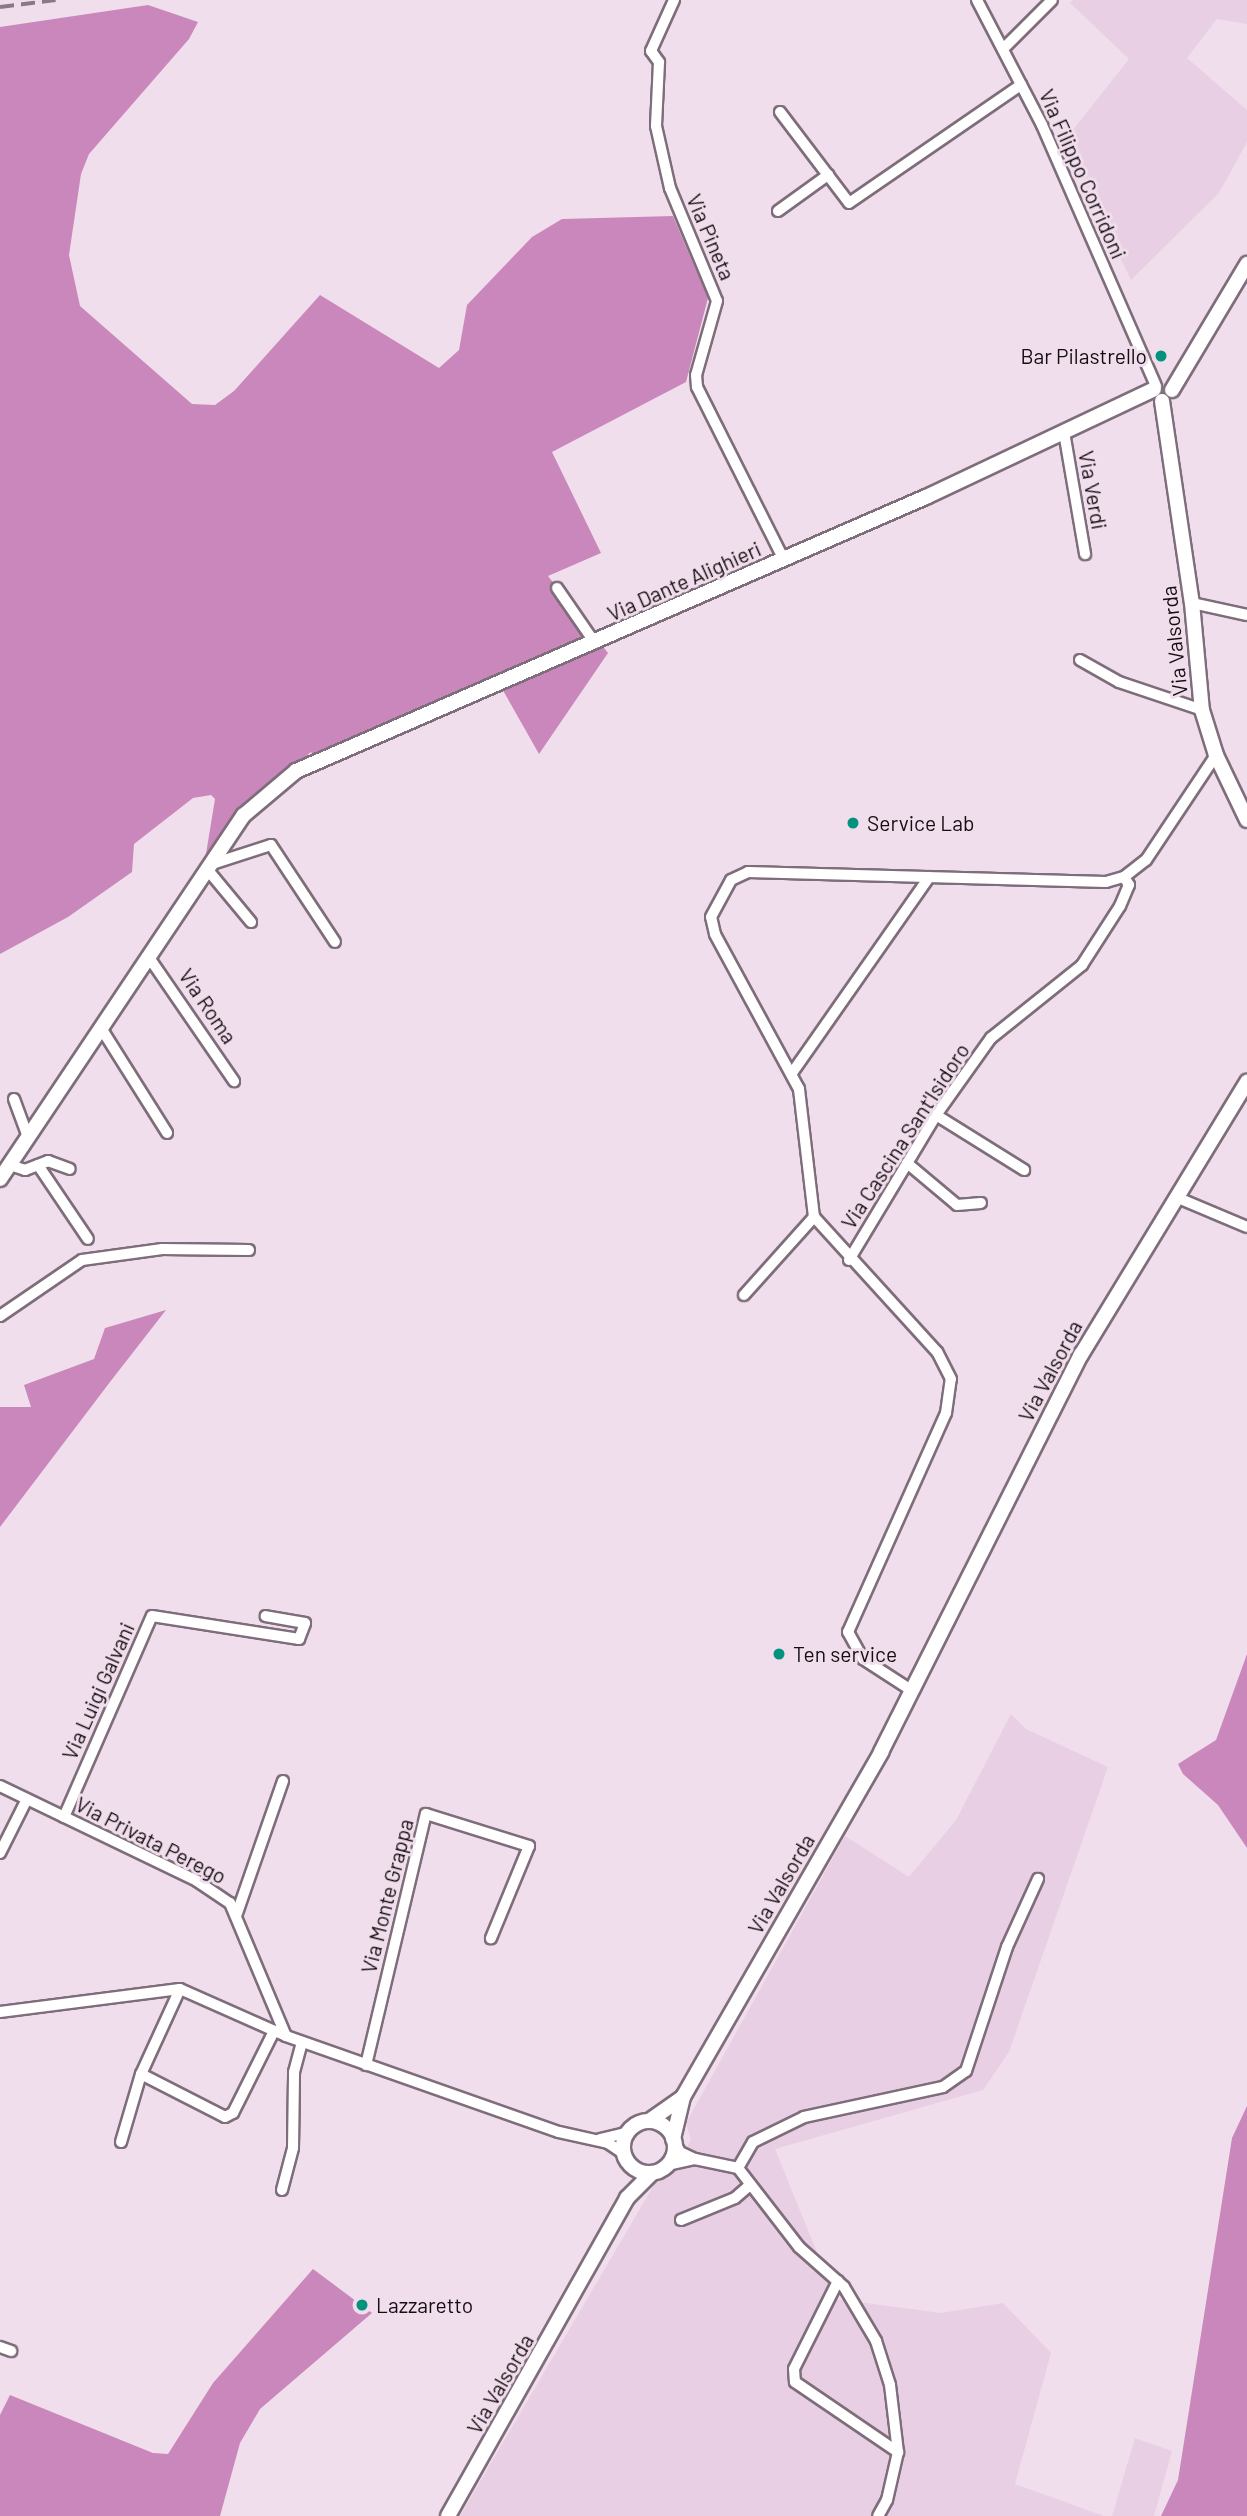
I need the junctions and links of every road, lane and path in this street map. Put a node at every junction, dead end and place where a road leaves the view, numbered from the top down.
1 (674, 0) edge
2 (977, 0) edge
3 (1052, 0) edge
4 (1003, 49) junction
5 (1021, 85) junction
6 (780, 111) dead end
7 (828, 175) junction
8 (778, 211) dead end
9 (1247, 264) edge
10 (1162, 391) junction
11 (1064, 432) junction
12 (1085, 554) dead end
13 (784, 560) junction
14 (557, 588) dead end
15 (1192, 604) junction
16 (1247, 615) edge
17 (595, 643) junction
18 (1080, 660) dead end
19 (1202, 710) junction
20 (1216, 755) junction
21 (1247, 820) edge
22 (208, 867) junction
23 (929, 877) junction
24 (1124, 877) junction
25 (251, 922) dead end
26 (335, 942) dead end
27 (148, 956) junction
28 (101, 1028) junction
29 (792, 1073) junction
30 (234, 1081) dead end
31 (1247, 1082) edge
32 (13, 1099) dead end
33 (936, 1115) junction
34 (167, 1133) dead end
35 (28, 1137) junction
36 (907, 1163) junction
37 (10, 1164) junction
38 (38, 1165) junction
39 (70, 1169) dead end
40 (1024, 1170) dead end
41 (0, 1179) edge
42 (1176, 1197) junction
43 (981, 1203) dead end
44 (814, 1217) junction
45 (1247, 1227) edge
46 (88, 1239) dead end
47 (249, 1250) dead end
48 (849, 1260) junction
49 (744, 1295) dead end
50 (0, 1316) edge
51 (266, 1616) dead end
52 (911, 1690) junction
53 (284, 1781) dead end
54 (0, 1786) edge
55 (27, 1799) junction
56 (64, 1817) junction
57 (0, 1853) edge
58 (1038, 1879) dead end
59 (236, 1916) junction
60 (491, 1938) dead end
61 (180, 1989) junction
62 (0, 2012) edge
63 (274, 2031) junction
64 (286, 2036) junction
65 (302, 2042) junction
66 (366, 2065) junction
67 (141, 2074) junction
68 (683, 2097) junction
69 (649, 2121) junction
70 (627, 2133) junction
71 (597, 2140) junction
72 (674, 2140) junction
73 (121, 2142) dead end
74 (626, 2159) junction
75 (695, 2159) junction
76 (667, 2165) junction
77 (738, 2168) junction
78 (652, 2173) junction
79 (750, 2185) junction
80 (282, 2190) dead end
81 (627, 2198) junction
82 (692, 2203) dead end
83 (700, 2213) junction
84 (681, 2220) dead end
85 (838, 2281) junction
86 (898, 2452) junction
87 (448, 2516) edge
88 (878, 2516) edge

1 - 13 street, Via Pineta
2 - 4 street, Via Filippo Corridoni
3 - 4 street
4 - 5 street, Via Filippo Corridoni
5 - 7 street
5 - 10 street, Via Filippo Corridoni
6 - 7 street
7 - 8 street
9 - 10 street
10 - 11 street, Via Dante Alighieri
10 - 15 street, Via Valsorda
11 - 12 street, Via Verdi
11 - 13 street, Via Dante Alighieri
13 - 17 street, Via Dante Alighieri
14 - 17 street
15 - 16 street
15 - 19 street, Via Valsorda
17 - 22 street, Via Dante Alighieri
18 - 19 street
19 - 20 street, Via Valsorda
20 - 21 street, Via Valsorda
20 - 24 street
22 - 25 street
22 - 26 street
22 - 27 street
23 - 24 street
23 - 29 street
23 - 29 street
24 - 33 street, Via Cascina Sant'Isidoro
27 - 28 street
27 - 30 street, Via Roma
28 - 34 street
28 - 35 street
29 - 44 street
31 - 42 street, Via Valsorda
32 - 35 street
33 - 36 street, Via Cascina Sant'Isidoro
33 - 40 street
35 - 37 street
36 - 43 street
36 - 48 street, Via Cascina Sant'Isidoro
37 - 38 street
37 - 41 street
38 - 39 street
38 - 46 street
42 - 45 street
42 - 52 street, Via Valsorda
44 - 48 street
44 - 49 street
47 - 50 street
48 - 52 street, Via Cascina Sant'Isidoro
51 - 56 street, Via Luigi Galvani
52 - 68 street, Via Valsorda
53 - 59 street
54 - 55 street, Via Privata Perego
55 - 56 street, Via Privata Perego
55 - 57 street
56 - 59 street, Via Privata Perego
58 - 77 street
59 - 64 street, Via Privata Perego
60 - 66 street, Via Monte Grappa
61 - 62 street
61 - 63 street
61 - 67 street
63 - 64 street
63 - 67 street
64 - 65 street
65 - 66 street
65 - 80 street
66 - 71 street
67 - 73 street
68 - 69 street, Via Valsorda
68 - 72 street, Via Valsorda
69 - 70 street
69 - 72 street
70 - 71 street
70 - 74 street
71 - 74 street
72 - 75 street
72 - 76 street
74 - 78 street
74 - 81 street, Via Valsorda
75 - 76 street
75 - 77 street
76 - 78 street
77 - 79 street
78 - 81 street, Via Valsorda
79 - 83 street
79 - 85 street
81 - 87 street, Via Valsorda
82 - 83 street
83 - 84 street
85 - 86 street
85 - 86 street
86 - 88 street

